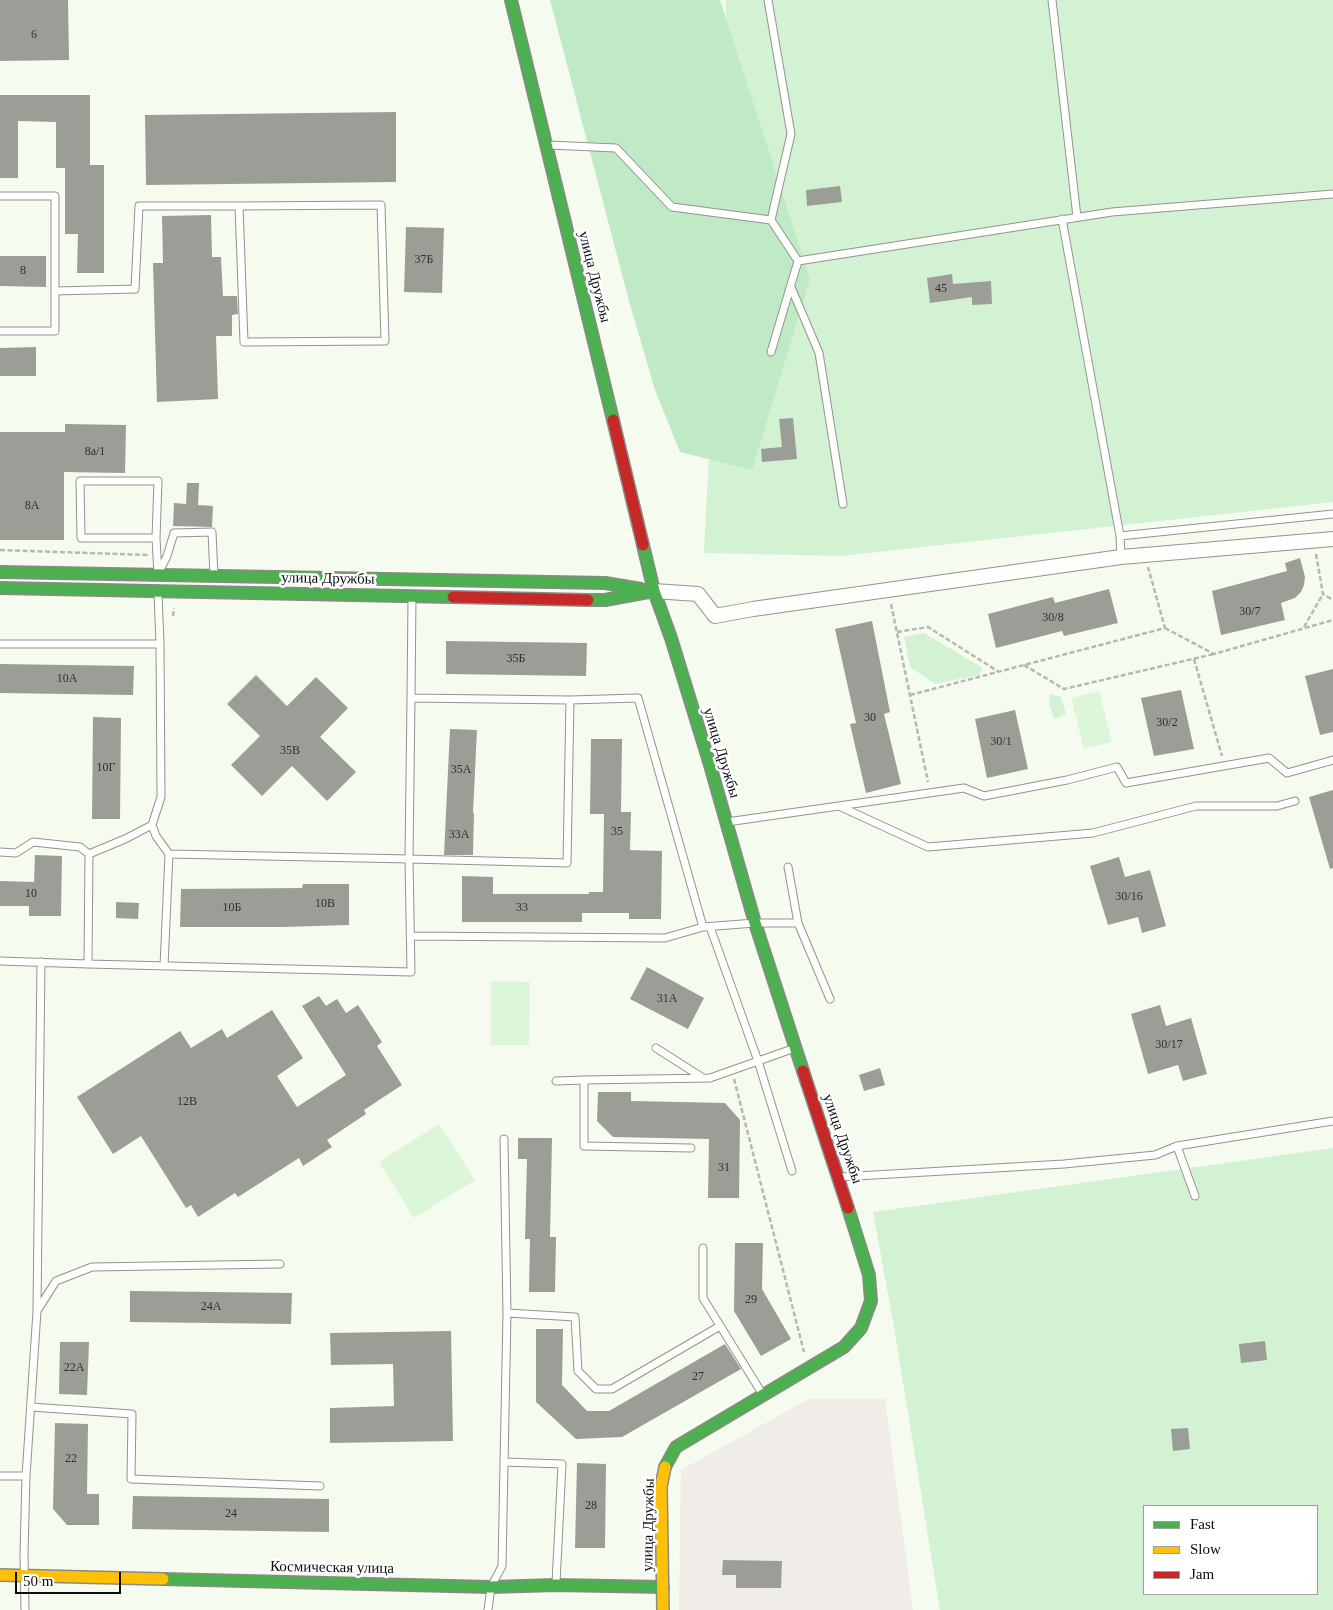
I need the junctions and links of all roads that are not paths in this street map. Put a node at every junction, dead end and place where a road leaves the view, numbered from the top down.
1 (511, 0) edge
2 (768, 0) edge
3 (1052, 0) edge
4 (546, 145) junction
5 (1333, 194) edge
6 (0, 196) edge
7 (239, 206) junction
8 (1077, 217) junction
9 (1062, 219) junction
10 (772, 220) junction
11 (798, 261) junction
12 (791, 287) junction
13 (55, 291) junction
14 (0, 331) edge
15 (771, 352) dead end
16 (843, 504) dead end
17 (1333, 514) edge
18 (1120, 536) junction
19 (156, 538) junction
20 (1333, 539) edge
21 (1121, 557) junction
22 (0, 572) edge
23 (158, 575) junction
24 (214, 576) junction
25 (0, 588) edge
26 (158, 590) junction
27 (654, 591) junction
28 (412, 596) junction
29 (0, 644) edge
30 (160, 644) junction
31 (411, 698) junction
32 (570, 700) junction
33 (1333, 760) edge
34 (1295, 801) dead end
35 (841, 807) junction
36 (727, 822) junction
37 (152, 826) junction
38 (0, 852) edge
39 (89, 854) junction
40 (169, 854) junction
41 (409, 859) junction
42 (788, 867) dead end
43 (798, 922) junction
44 (755, 923) junction
45 (707, 927) junction
46 (410, 936) junction
47 (0, 961) edge
48 (41, 962) junction
49 (88, 964) junction
50 (164, 966) junction
51 (830, 999) dead end
52 (656, 1048) dead end
53 (795, 1048) junction
54 (758, 1061) junction
55 (704, 1078) junction
56 (584, 1080) junction
57 (556, 1081) dead end
58 (1333, 1121) edge
59 (504, 1139) dead end
60 (1176, 1146) junction
61 (691, 1148) dead end
62 (792, 1171) dead end
63 (839, 1177) junction
64 (1194, 1196) dead end
65 (703, 1248) dead end
66 (280, 1264) dead end
67 (37, 1311) junction
68 (506, 1313) junction
69 (720, 1326) junction
70 (763, 1396) junction
71 (31, 1407) junction
72 (504, 1462) junction
73 (0, 1476) edge
74 (26, 1476) junction
75 (320, 1486) dead end
76 (0, 1575) edge
77 (25, 1575) junction
78 (556, 1585) junction
79 (491, 1587) junction
80 (663, 1587) junction
81 (25, 1610) edge
82 (488, 1610) edge
83 (663, 1610) edge

1 - 4 street, улица Дружбы
2 - 10 lane
3 - 8 lane
4 - 10 lane
4 - 27 street, улица Дружбы
5 - 8 lane
6 - 13 lane
7 - 7 lane
7 - 13 lane
8 - 9 lane
9 - 11 lane
9 - 18 lane
10 - 11 lane
11 - 12 lane
12 - 15 lane
12 - 16 lane
13 - 14 lane
17 - 18 lane
18 - 21 lane
19 - 19 lane
19 - 23 lane
20 - 21 street
21 - 27 street
22 - 23 street, улица Дружбы
23 - 24 street, улица Дружбы
23 - 24 lane
23 - 26 street
24 - 27 street, улица Дружбы
25 - 26 street, улица Дружбы
26 - 28 street, улица Дружбы
26 - 30 lane
27 - 28 street, улица Дружбы
27 - 36 street, улица Дружбы
28 - 31 lane
29 - 30 lane
30 - 37 lane
31 - 32 lane
31 - 41 lane
32 - 41 lane
32 - 45 lane
33 - 35 lane
34 - 35 lane
35 - 36 lane
36 - 44 street, улица Дружбы
37 - 39 lane
37 - 40 lane
38 - 39 lane
39 - 49 lane
40 - 41 lane
40 - 50 lane
41 - 46 lane
42 - 43 lane
43 - 44 lane
43 - 51 lane
44 - 45 lane
44 - 53 street, улица Дружбы
45 - 46 lane
45 - 54 lane
46 - 50 lane
47 - 48 lane
48 - 49 lane
48 - 67 lane
49 - 50 lane
52 - 55 lane
53 - 54 lane
53 - 63 street, улица Дружбы
54 - 55 lane
54 - 62 lane
55 - 56 lane
56 - 57 lane
56 - 61 lane
58 - 60 lane
59 - 68 lane
60 - 63 lane
60 - 64 lane
63 - 70 street, улица Дружбы
65 - 69 lane
66 - 67 lane
67 - 71 lane
68 - 69 lane
68 - 72 lane
69 - 70 lane
70 - 80 street, улица Дружбы
71 - 74 lane
71 - 75 lane
72 - 78 lane
72 - 79 lane
73 - 74 lane
74 - 77 lane
76 - 77 street, Космическая улица
77 - 79 street, Космическая улица
77 - 81 lane
78 - 79 street, Космическая улица
78 - 80 street, Космическая улица
79 - 82 lane
80 - 83 street, улица Дружбы

